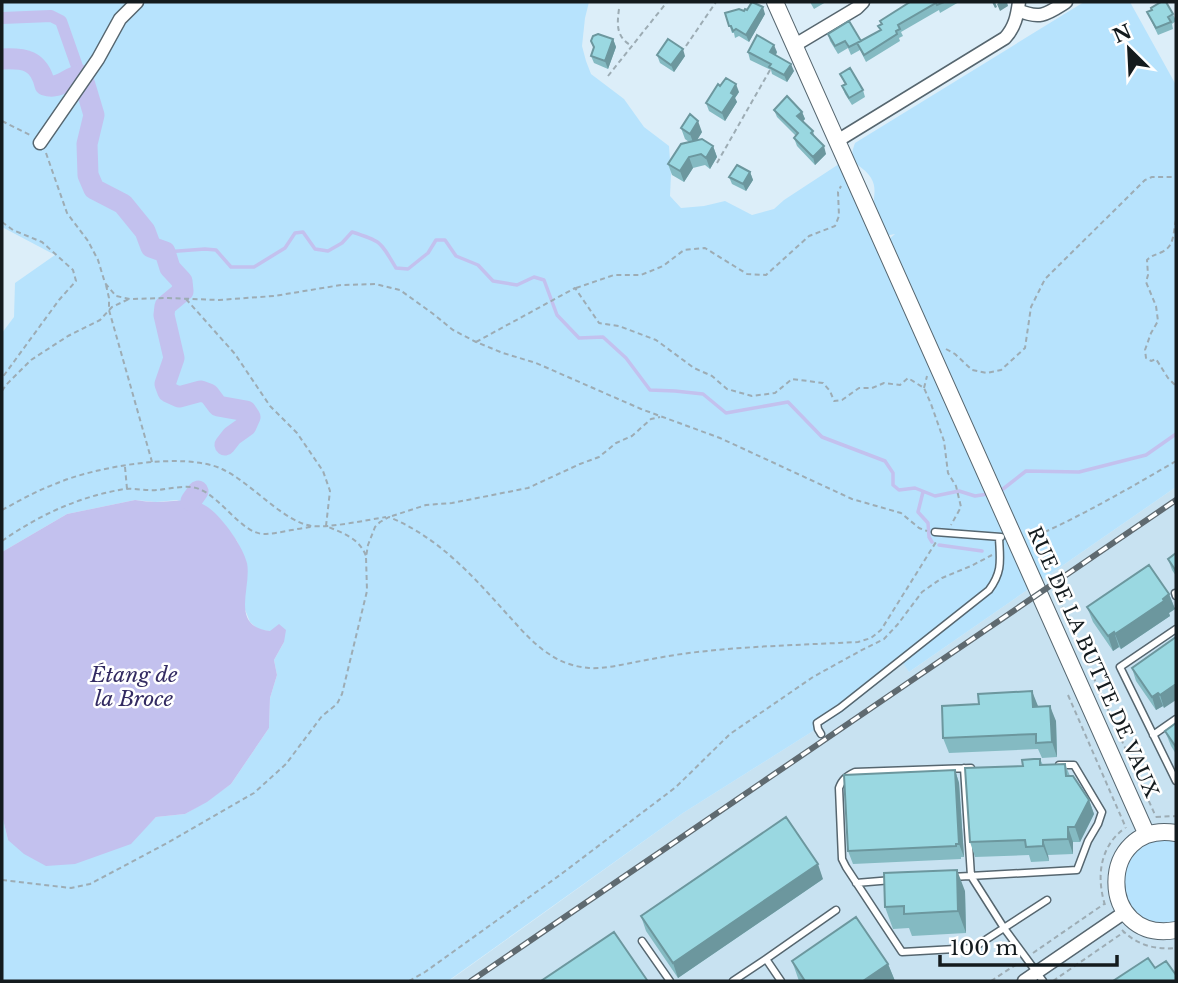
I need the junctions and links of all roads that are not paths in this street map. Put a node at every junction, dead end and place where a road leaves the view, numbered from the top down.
1 (138, 2) edge
2 (775, 2) edge
3 (863, 2) edge
4 (1066, 2) edge
5 (1018, 6) edge
6 (795, 45) junction
7 (837, 141) junction
8 (40, 143) road end
9 (935, 532) dead end
10 (1010, 538) junction
11 (1176, 629) edge
12 (1176, 719) edge
13 (821, 734) dead end
14 (1153, 735) junction
15 (1047, 765) edge
16 (964, 768) junction
17 (978, 768) edge
18 (1176, 781) edge
19 (1176, 833) edge
20 (1147, 835) junction
21 (971, 876) junction
22 (945, 877) edge
23 (894, 880) edge
24 (856, 883) junction
25 (1047, 900) dead end
26 (835, 910) dead end
27 (1125, 912) junction
28 (1004, 928) junction
29 (1176, 930) edge
30 (642, 941) dead end
31 (766, 959) junction
32 (1040, 977) edge
33 (670, 981) edge
34 (733, 981) edge
35 (781, 981) edge
36 (1024, 981) edge

1 - 8 street
2 - 6 street, RUE DE LA BUTTE DE VAUX
3 - 6 street
4 - 5 street
5 - 7 street
6 - 7 street, RUE DE LA BUTTE DE VAUX
7 - 10 street, RUE DE LA BUTTE DE VAUX
9 - 10 lane
10 - 13 lane
10 - 20 street, RUE DE LA BUTTE DE VAUX
11 - 14 lane
12 - 14 lane
14 - 18 lane
15 - 21 lane
16 - 17 lane
16 - 21 lane
16 - 24 lane
19 - 20 street
20 - 27 street
21 - 22 lane
21 - 28 lane
23 - 24 lane
24 - 28 lane
25 - 28 lane
26 - 31 lane
27 - 29 street
27 - 32 street
28 - 32 lane
30 - 33 lane
31 - 34 lane
31 - 35 lane
32 - 36 street

